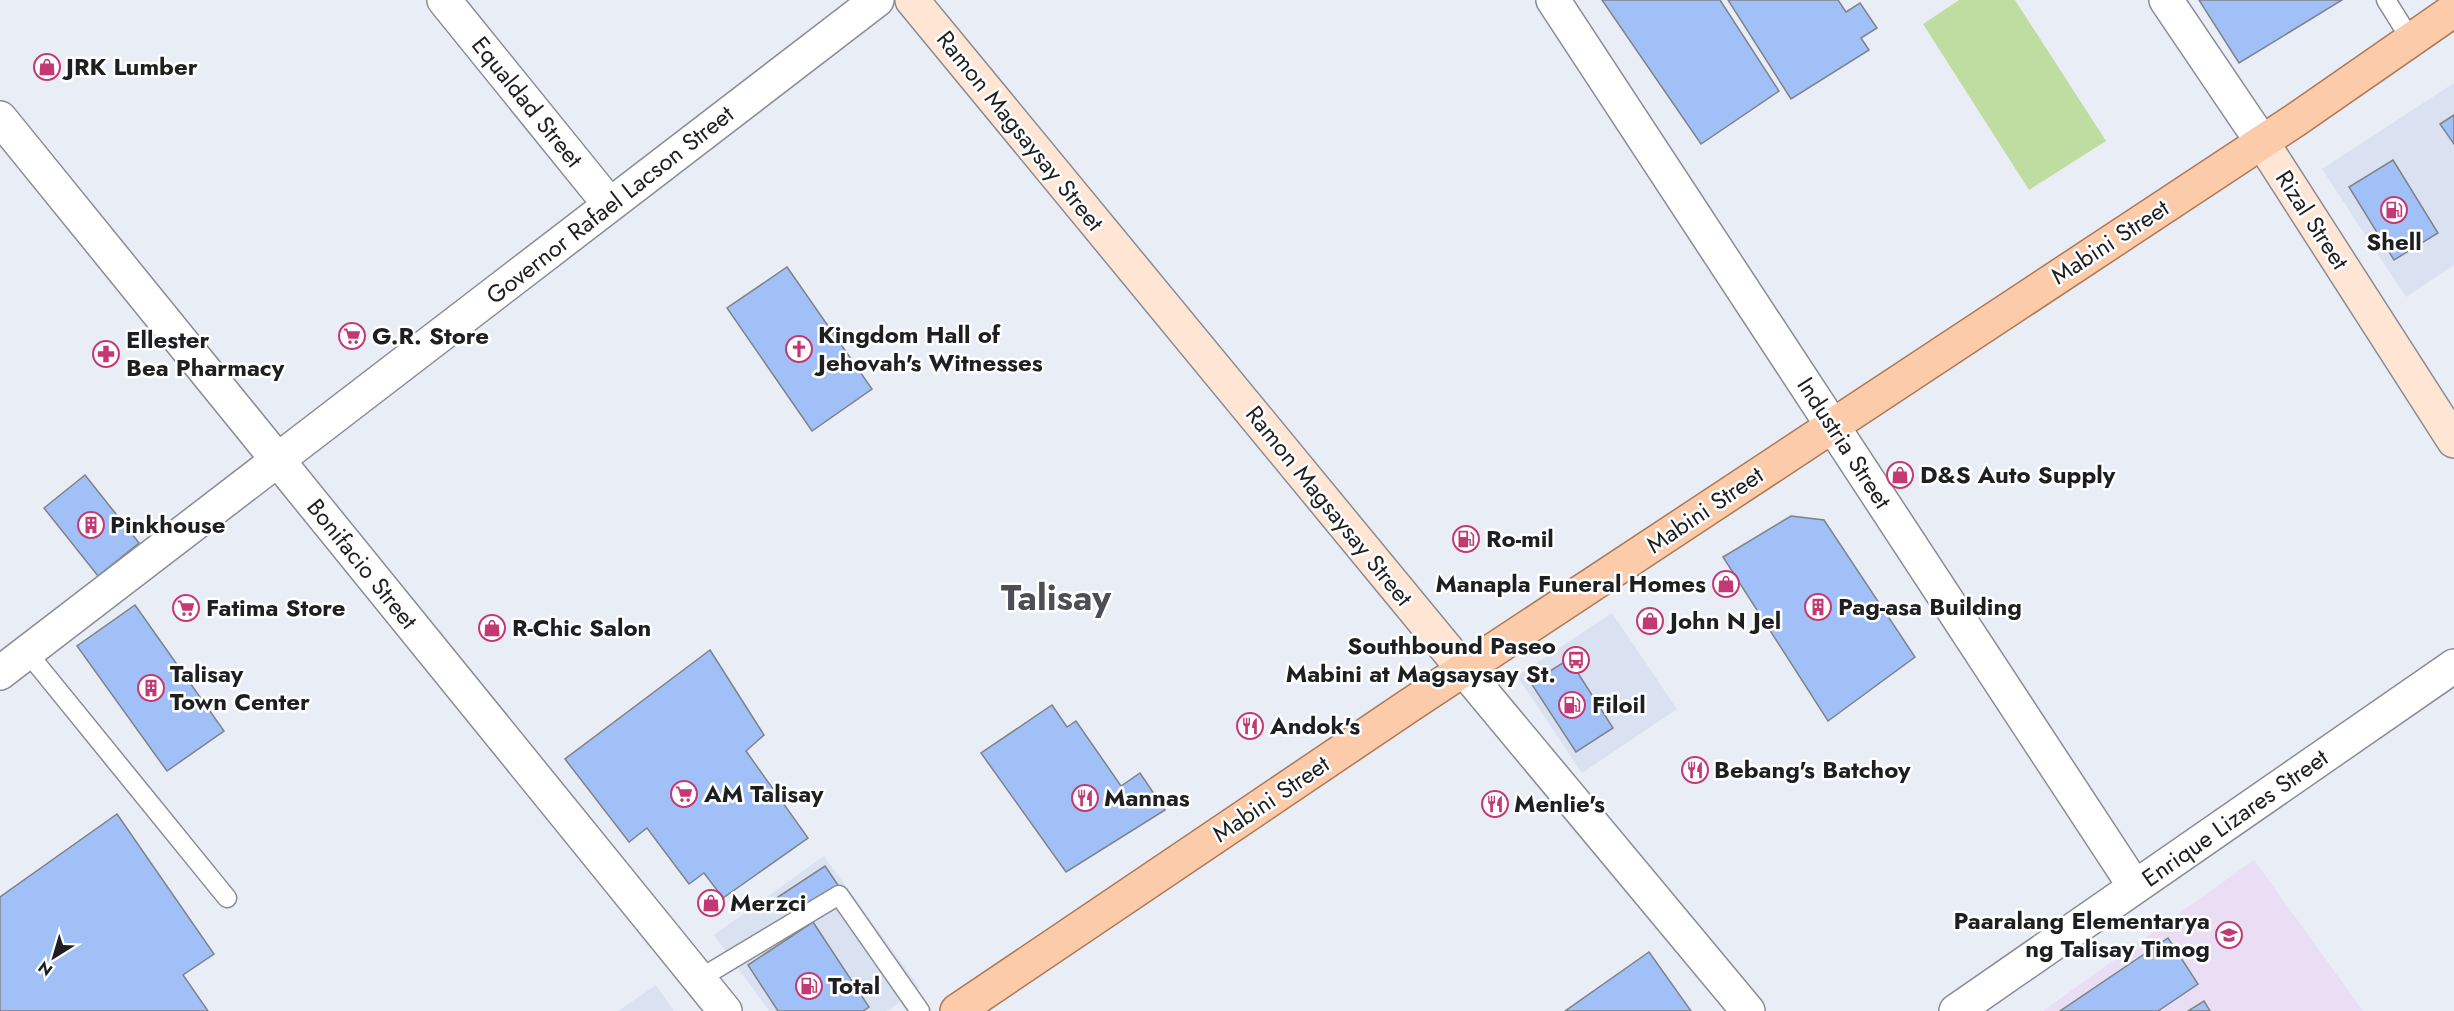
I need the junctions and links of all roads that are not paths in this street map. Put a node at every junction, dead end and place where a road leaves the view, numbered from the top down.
1 (444, 0) edge
2 (877, 0) edge
3 (912, 0) edge
4 (1552, 0) edge
5 (2166, 0) edge
6 (2386, 0) edge
7 (2454, 10) edge
8 (2410, 40) junction
9 (0, 118) edge
10 (2262, 142) junction
11 (610, 205) junction
12 (1832, 426) junction
13 (2454, 441) edge
14 (278, 461) junction
15 (27, 652) junction
16 (2454, 666) edge
17 (1464, 670) junction
18 (0, 673) edge
19 (2135, 887) junction
20 (227, 898) dead end
21 (699, 979) junction
22 (725, 1011) edge
23 (920, 1011) edge
24 (957, 1011) edge
25 (1748, 1011) edge
26 (1956, 1011) edge

1 - 11 street, Equaldad Street
2 - 11 street, Governor Rafael Lacson Street
3 - 17 main road, Ramon Magsaysay Street
4 - 12 street, Industria Street
5 - 10 street, Rizal Street
6 - 8 lane
7 - 8 main road, Mabini Street
8 - 10 main road, Mabini Street
9 - 14 street, Bonifacio Street
10 - 12 main road, Mabini Street
10 - 13 main road, Rizal Street
11 - 14 street, Governor Rafael Lacson Street
12 - 17 main road, Mabini Street
12 - 19 street, Industria Street
14 - 15 street, Governor Rafael Lacson Street
14 - 21 street, Bonifacio Street
15 - 18 street, Governor Rafael Lacson Street
15 - 20 lane
16 - 19 street, Enrique Lizares Street
17 - 24 main road, Mabini Street
17 - 25 street, Ramon Magsaysay Street
19 - 26 street, Enrique Lizares Street
21 - 22 street, Bonifacio Street
21 - 23 lane

